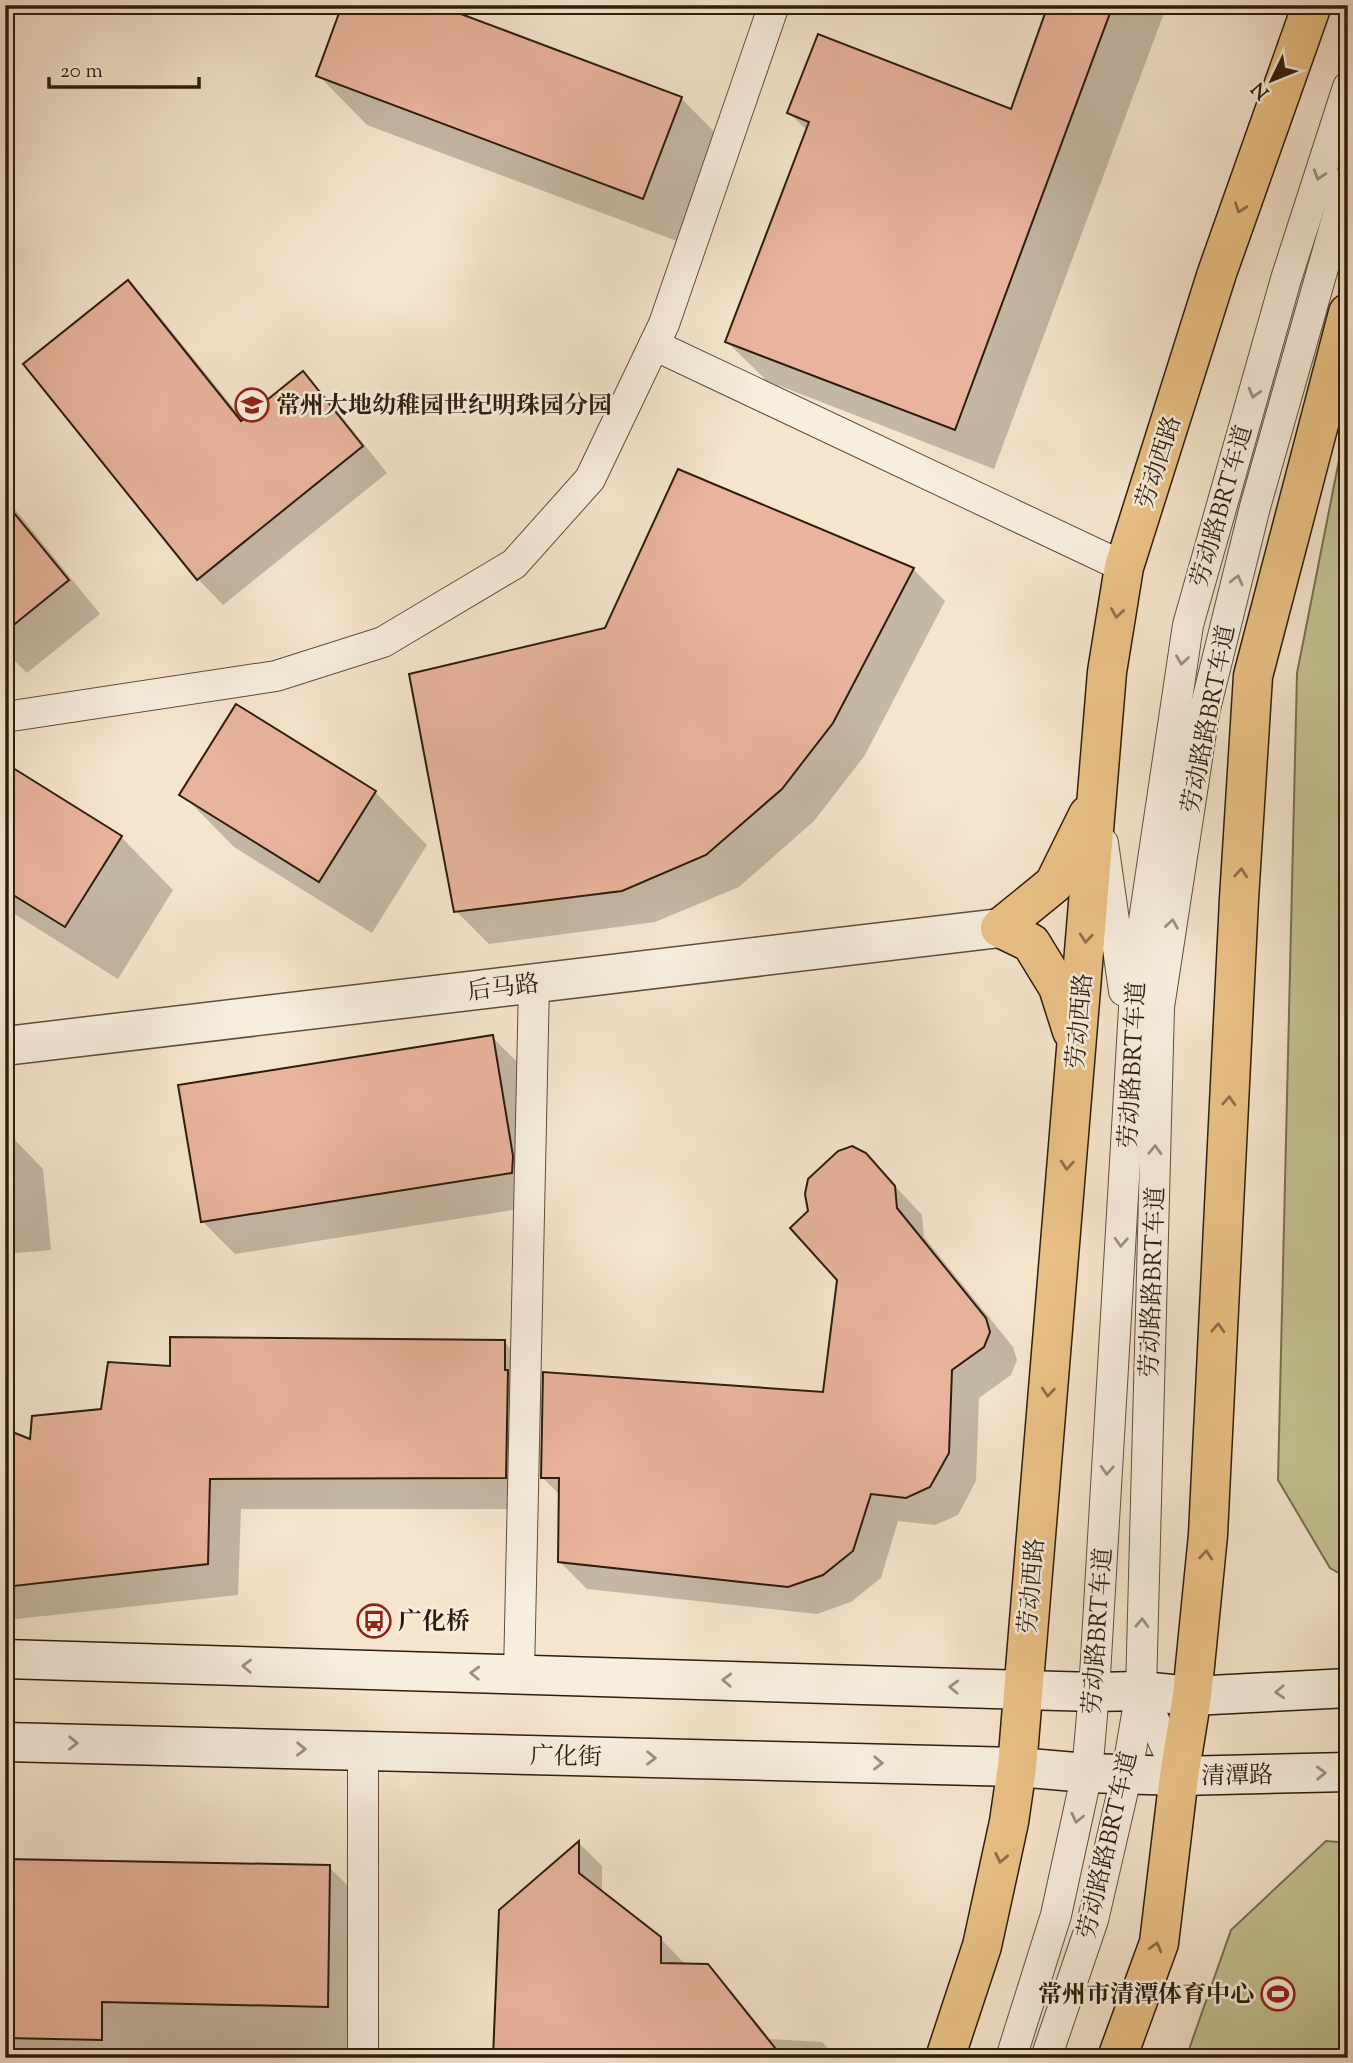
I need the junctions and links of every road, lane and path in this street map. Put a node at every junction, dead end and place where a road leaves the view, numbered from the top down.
1 (774, 5) edge
2 (1312, 5) edge
3 (1348, 87) edge
4 (1348, 180) edge
5 (1348, 313) edge
6 (654, 345) junction
7 (1124, 567) junction
8 (5, 717) edge
9 (1097, 797) junction
10 (1000, 929) junction
11 (534, 984) junction
12 (1077, 1045) junction
13 (5, 1046) edge
14 (1132, 1052) junction
15 (5, 1660) edge
16 (519, 1674) junction
17 (1348, 1688) edge
18 (1022, 1689) junction
19 (1141, 1691) junction
20 (1094, 1692) junction
21 (1192, 1696) junction
22 (5, 1742) edge
23 (363, 1751) junction
24 (1017, 1767) junction
25 (1348, 1772) edge
26 (1087, 1773) junction
27 (1127, 1773) junction
28 (1179, 1776) junction
29 (363, 2058) edge
30 (945, 2058) edge
31 (1011, 2058) edge
32 (1046, 2058) edge
33 (1117, 2058) edge

1 - 6 lane
2 -> 7 main road, 劳动西路
3 -> 14 lane, 劳动路BRT车道
19 -> 4 lane, 劳动路路BRT车道
21 -> 5 main road
6 - 7 lane
6 - 8 lane
7 -> 9 main road, 劳动西路
9 - 10 main road
9 -> 12 main road, 劳动西路
9 - 14 lane
10 - 11 main road, 后马路
10 - 12 main road
11 - 13 main road, 后马路
11 - 16 lane
12 -> 18 main road, 劳动西路
14 -> 20 lane, 劳动路BRT车道
16 -> 15 main road
18 -> 16 main road
17 -> 21 main road
18 - 20 main road
18 - 24 main road, 劳动西路
19 - 20 main road
19 - 21 main road
19 - 26 lane
19 - 27 lane, 劳动路路BRT车道
19 - 28 lane
20 - 26 lane, 劳动路BRT车道
21 - 28 main road
22 -> 23 main road, 广化街
23 -> 24 main road, 广化街
23 - 29 lane
24 - 26 main road, 广化街
24 -> 30 main road, 劳动西路
28 -> 25 main road, 清潭路
26 - 27 main road, 广化街
26 -> 31 lane, 劳动路BRT车道
27 - 28 main road, 清潭路
27 - 32 lane, 劳动路路BRT车道
33 -> 28 main road

